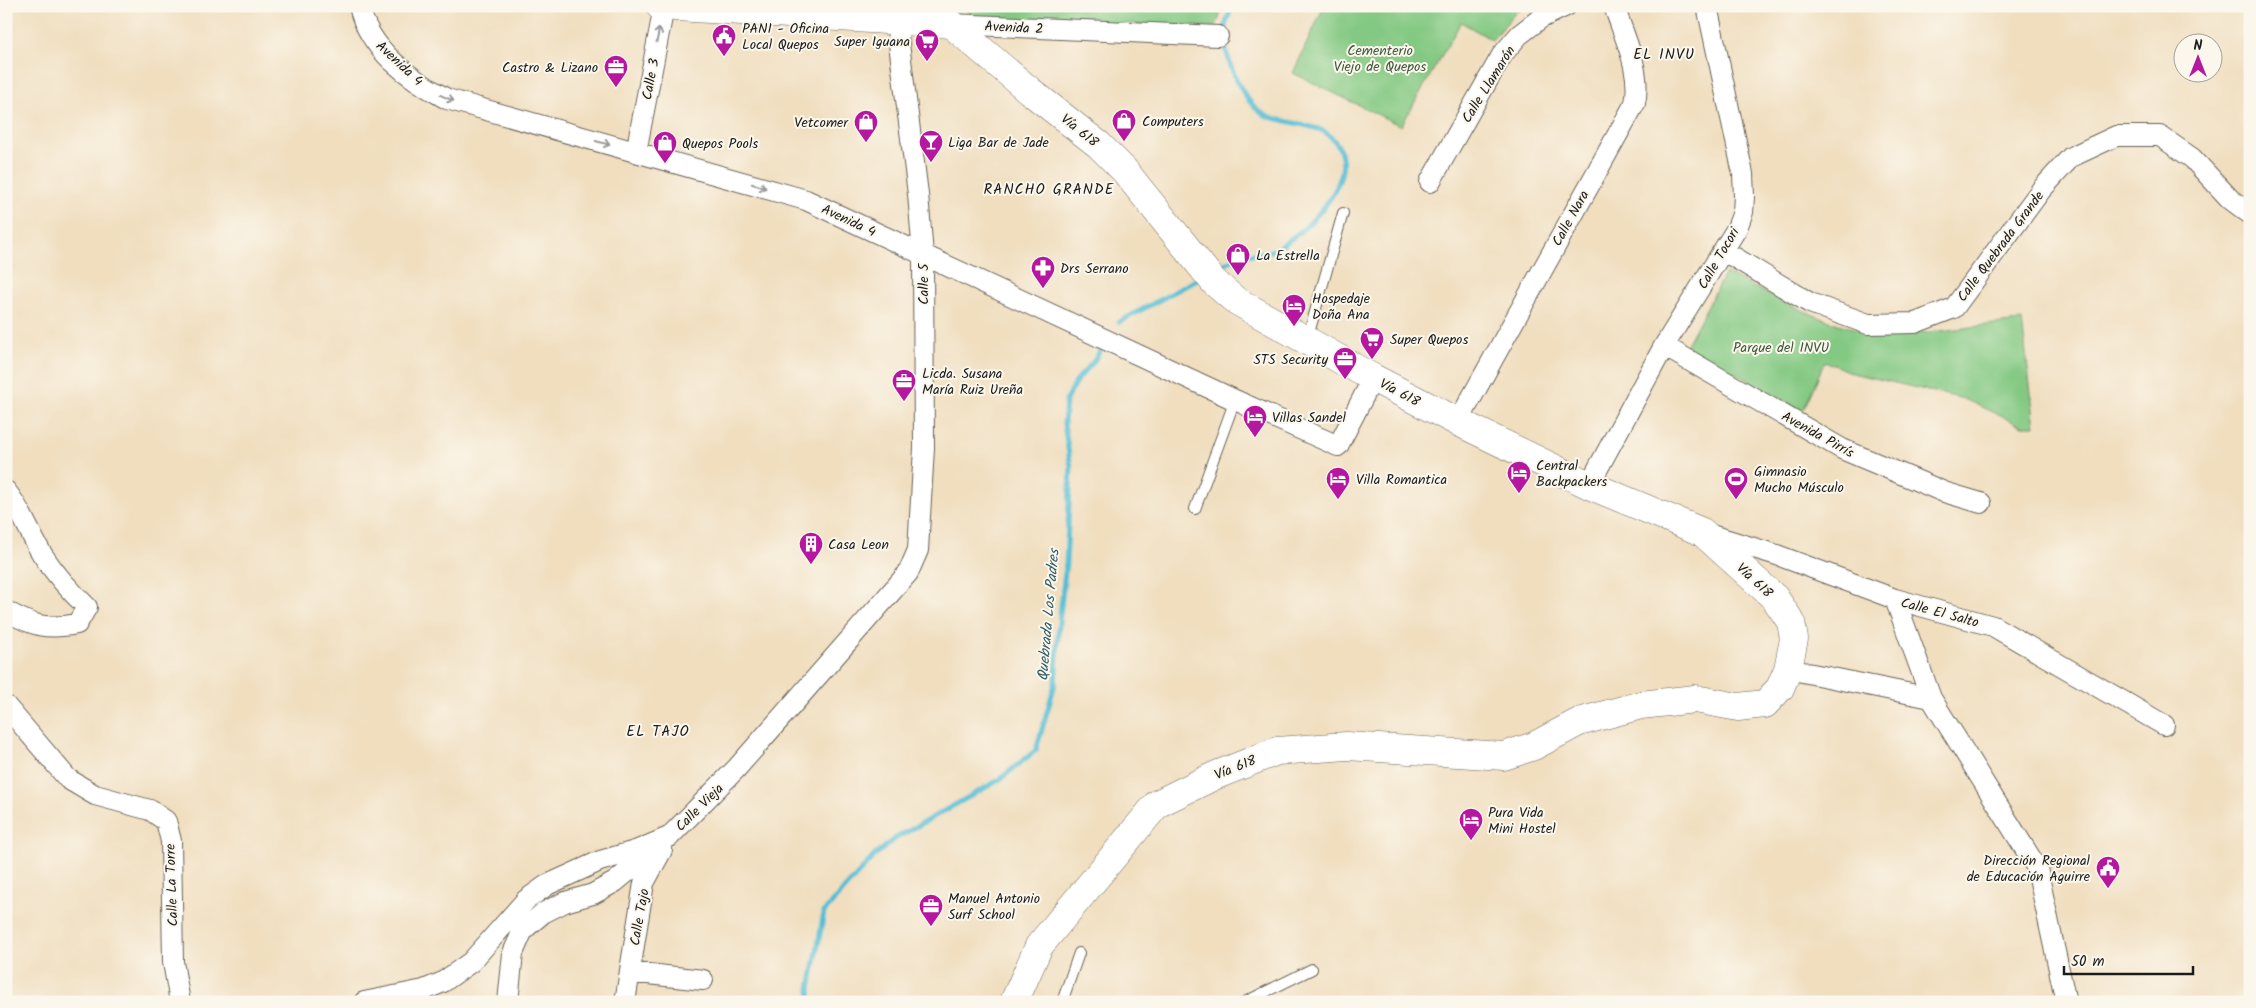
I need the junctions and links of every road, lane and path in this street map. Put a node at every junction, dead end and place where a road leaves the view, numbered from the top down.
1 (660, 6) edge
2 (1566, 6) edge
3 (1614, 6) edge
4 (1706, 6) edge
5 (664, 7) edge
6 (360, 12) edge
7 (951, 15) edge
8 (896, 20) junction
9 (1218, 36) dead end
10 (636, 152) junction
11 (1430, 182) dead end
12 (1343, 213) dead end
13 (2250, 214) edge
14 (1724, 251) junction
15 (922, 255) junction
16 (1307, 341) junction
17 (1664, 346) junction
18 (1373, 378) junction
19 (1235, 400) junction
20 (1458, 422) junction
21 (1590, 485) junction
22 (6, 491) edge
23 (1981, 503) dead end
24 (1194, 509) dead end
25 (1702, 532) junction
26 (918, 550) joint
27 (1895, 599) junction
28 (6, 611) edge
29 (1788, 669) junction
30 (1931, 698) junction
31 (6, 706) edge
32 (2164, 725) dead end
33 (669, 837) junction
34 (1079, 953) dead end
35 (1312, 969) dead end
36 (630, 972) junction
37 (704, 980) dead end
38 (180, 1002) edge
39 (364, 1002) edge
40 (508, 1002) edge
41 (625, 1002) edge
42 (1014, 1002) edge
43 (1062, 1002) edge
44 (1245, 1002) edge
45 (2066, 1002) edge

1 - 5 street, Avenida 2
2 - 11 street, Calle Llamarón
3 - 20 street, Calle Nara
4 - 14 street, Calle Tocori
5 - 8 street, Avenida 2
10 -> 5 street, Calle 3
6 -> 10 street, Avenida 4
7 - 8 street, Avenida 2
7 - 9 street, Avenida 2
7 - 16 street, Vía 618
8 - 15 street, Calle 5
10 -> 15 street, Avenida 4
12 - 16 lane
13 - 14 street, Calle Quebrada Grande
14 - 17 street, Calle Tocori
15 - 19 street, Avenida 4
15 - 26 street, Calle 5
16 - 18 street, Vía 618
17 - 21 street, Calle Tocori
17 - 23 street, Avenida Pirrís
18 - 19 street, Avenida 4
18 - 20 street, Vía 618
19 - 24 lane
20 - 21 street, Vía 618
21 - 25 street, Vía 618
22 - 28 street
25 - 27 street, Calle El Salto
25 - 29 street, Vía 618
26 - 33 street, Calle Vieja
27 - 30 street
27 - 32 street, Calle El Salto
29 - 30 street
29 - 42 street, Vía 618
30 - 45 street
31 - 38 street, Calle La Torre
33 - 36 street, Calle Tajo
33 - 39 street, Calle Vieja
33 - 40 street
34 - 43 lane
35 - 44 lane
36 - 37 street
36 - 41 street, Calle Tajo

